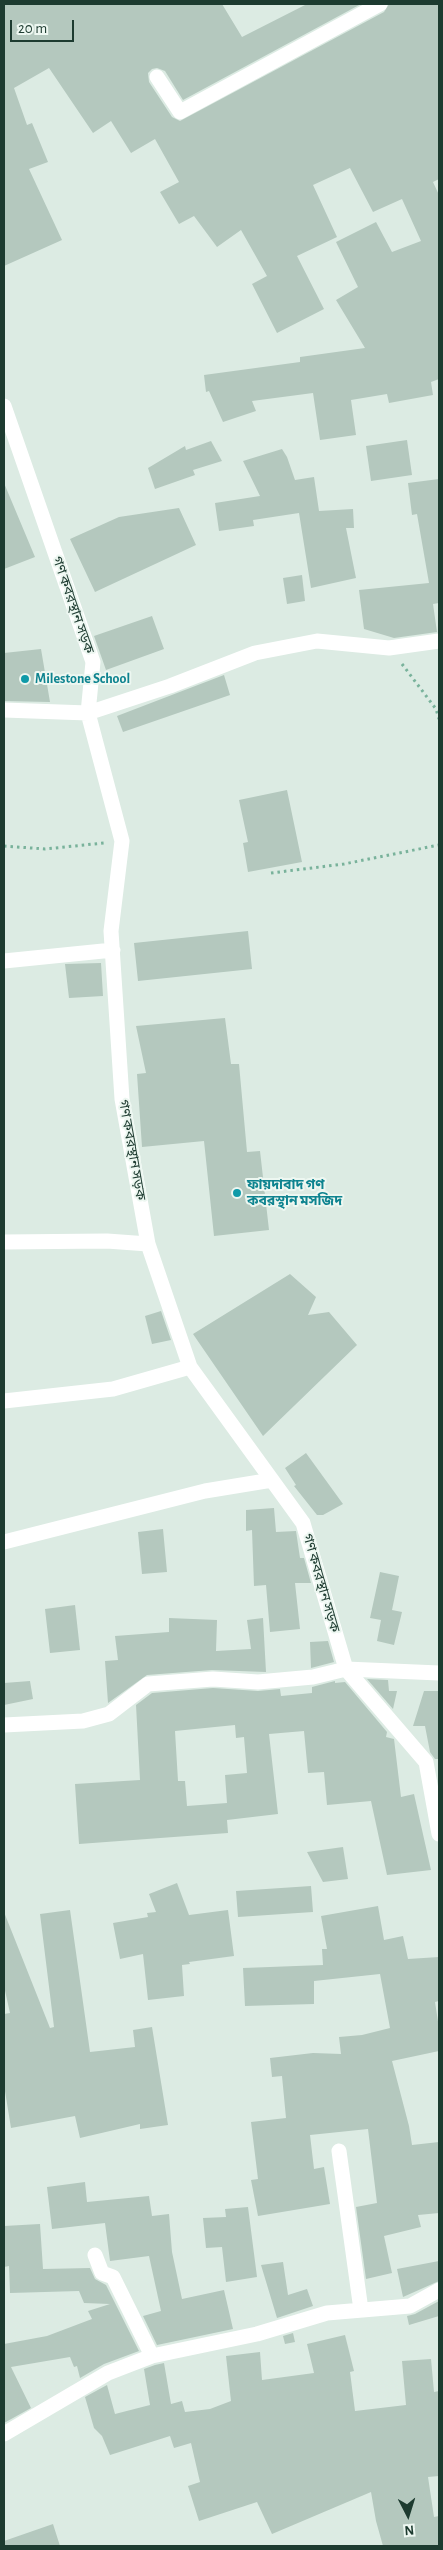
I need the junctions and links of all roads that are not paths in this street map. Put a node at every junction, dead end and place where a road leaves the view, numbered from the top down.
1 (380, 4) edge
2 (157, 77) dead end
3 (4, 406) edge
4 (439, 641) edge
5 (4, 710) edge
6 (88, 712) junction
7 (113, 950) junction
8 (4, 960) edge
9 (4, 1242) edge
10 (148, 1244) junction
11 (190, 1367) junction
12 (4, 1401) edge
13 (272, 1480) junction
14 (4, 1542) edge
15 (346, 1669) junction
16 (439, 1673) edge
17 (4, 1725) edge
18 (439, 1834) edge
19 (339, 2151) dead end
20 (95, 2255) dead end
21 (439, 2290) edge
22 (361, 2310) junction
23 (152, 2356) junction
24 (4, 2434) edge

1 - 2 street
3 - 6 street, গণ কবরস্থান সড়ক
4 - 6 street
5 - 6 street
6 - 7 street, গণ কবরস্থান সড়ক
7 - 8 street
7 - 10 street, গণ কবরস্থান সড়ক
9 - 10 street
10 - 11 street, গণ কবরস্থান সড়ক
11 - 12 street
11 - 13 street, গণ কবরস্থান সড়ক
13 - 14 street
13 - 15 street, গণ কবরস্থান সড়ক
15 - 16 street
15 - 17 street
15 - 18 street, গণ কবরস্থান সড়ক
19 - 22 street
20 - 23 street
21 - 22 street
22 - 23 street
23 - 24 street

